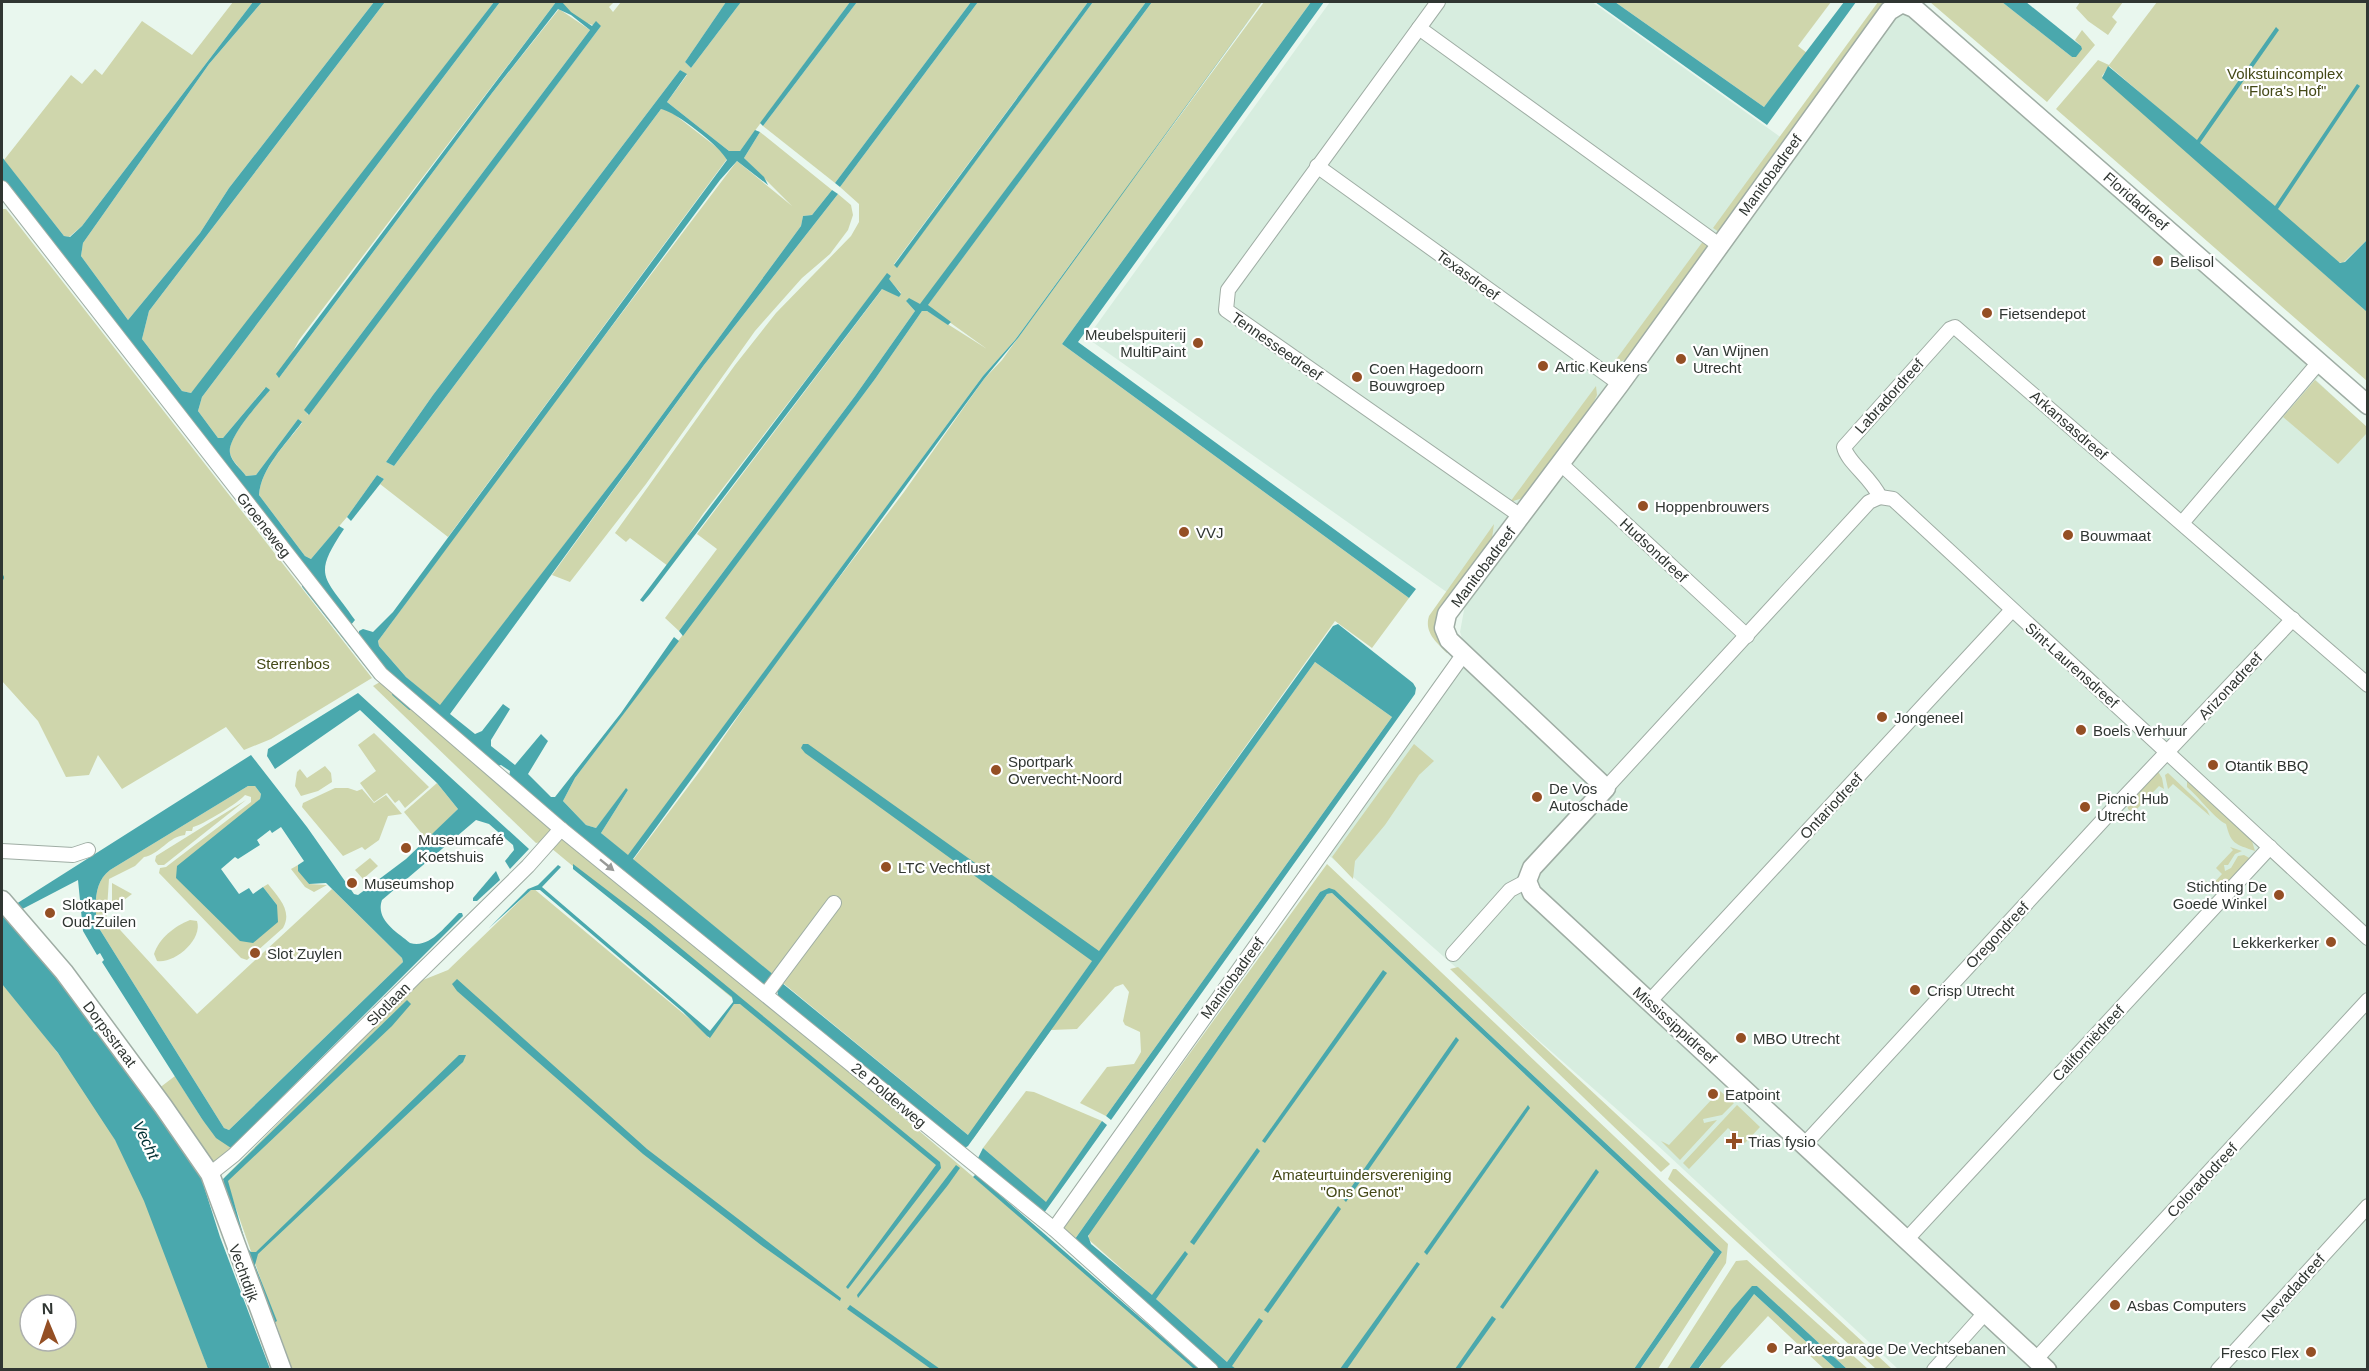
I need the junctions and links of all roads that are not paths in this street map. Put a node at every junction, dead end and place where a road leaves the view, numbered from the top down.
1 (1438, 2) edge
2 (1902, 3) joint
3 (1419, 28) junction
4 (1317, 166) junction
5 (2, 188) edge
6 (1719, 245) junction
7 (1955, 327) joint
8 (2320, 362) junction
9 (1620, 384) junction
10 (2367, 405) edge
11 (1561, 464) junction
12 (1880, 497) junction
13 (1522, 517) junction
14 (2182, 524) junction
15 (2012, 610) junction
16 (2293, 620) junction
17 (1747, 636) junction
18 (1463, 655) junction
19 (2367, 684) edge
20 (2167, 753) junction
21 (1606, 788) junction
22 (561, 829) junction
23 (2271, 847) junction
24 (88, 850) dead end
25 (2, 851) edge
26 (1527, 881) junction
27 (834, 903) dead end
28 (9, 908) edge
29 (2367, 938) edge
30 (1453, 954) dead end
31 (766, 993) junction
32 (2367, 1000) edge
33 (1649, 1002) junction
34 (1804, 1145) junction
35 (210, 1174) junction
36 (2367, 1206) edge
37 (1054, 1229) junction
38 (1907, 1239) junction
39 (1985, 1312) junction
40 (2042, 1364) edge
41 (282, 1370) edge
42 (1211, 1370) edge
43 (1934, 1370) edge
44 (2218, 1370) edge

1 - 3 street, Tennesseedreef
2 - 6 street, Manitobadreef
2 - 8 street, Floridadreef
3 - 4 street, Tennesseedreef
3 - 6 street
4 - 9 street, Texasdreef
4 - 13 street, Tennesseedreef
5 - 22 street, Groeneweg
6 - 9 street, Manitobadreef
7 - 12 street, Labradordreef
7 - 14 street, Arkansasdreef
8 - 10 street, Floridadreef
8 - 14 street
9 - 11 street, Manitobadreef
11 - 13 street, Manitobadreef
11 - 17 street, Hudsondreef
12 - 15 street, Sint-Laurensdreef
12 - 17 street
13 - 18 street, Manitobadreef
14 - 16 street, Arkansasdreef
15 - 20 street, Sint-Laurensdreef
15 - 33 street, Ontariodreef
16 - 19 street, Arkansasdreef
16 - 20 street, Arizonadreef
17 - 21 street
18 - 21 street
18 - 37 street, Manitobadreef
20 - 23 street, Sint-Laurensdreef
20 - 34 street, Oregondreef
21 - 26 street
22 -> 31 street, 2e Polderweg
22 - 35 street, Slotlaan
23 - 29 street, Sint-Laurensdreef
23 - 38 street, Californiëdreef
24 - 25 street
26 - 30 street
26 - 33 street, Mississippidreef
27 - 31 street
28 - 35 street, Dorpsstraat
31 - 37 street, 2e Polderweg
32 - 40 street, Coloradodreef
33 - 34 street, Mississippidreef
34 - 38 street, Mississippidreef
35 - 41 street, Vechtdijk
36 - 44 street, Nevadadreef
37 - 42 street, 2e Polderweg
38 - 39 street, Mississippidreef
39 - 40 street, Mississippidreef
39 - 43 street

